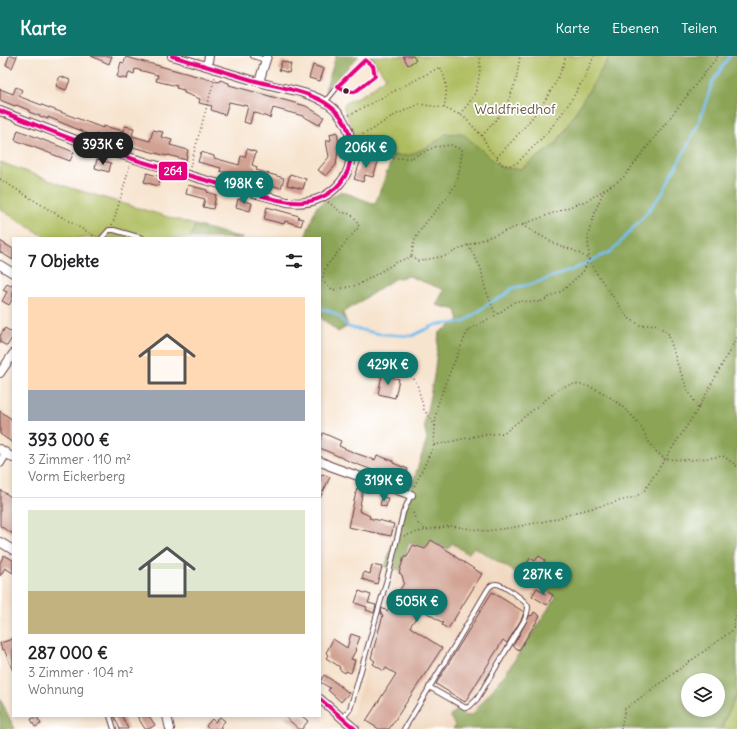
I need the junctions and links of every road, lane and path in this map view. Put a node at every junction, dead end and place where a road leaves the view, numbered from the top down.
1 (172, 56) edge
2 (209, 56) edge
3 (253, 56) edge
4 (479, 56) edge
5 (520, 56) edge
6 (566, 56) edge
7 (594, 56) edge
8 (718, 56) edge
9 (266, 58) edge
10 (207, 66) junction
11 (217, 69) junction
12 (259, 82) junction
13 (338, 86) junction
14 (325, 102) junction
15 (444, 108) junction
16 (0, 111) edge
17 (460, 114) junction
18 (342, 118) junction
19 (482, 136) junction
20 (351, 143) junction
21 (132, 157) junction
22 (497, 157) junction
23 (188, 174) junction
24 (0, 179) edge
25 (604, 190) junction
26 (322, 198) junction
27 (522, 225) junction
28 (109, 230) junction
29 (95, 237) edge
30 (103, 237) edge
31 (138, 237) edge
32 (468, 245) junction
33 (412, 256) junction
34 (589, 259) junction
35 (0, 265) edge
36 (12, 272) edge
37 (496, 315) junction
38 (737, 337) edge
39 (12, 355) edge
40 (0, 373) edge
41 (396, 375) dead end
42 (698, 409) junction
43 (435, 426) junction
44 (434, 445) junction
45 (6, 453) edge
46 (666, 459) junction
47 (321, 462) edge
48 (0, 463) edge
49 (737, 466) edge
50 (410, 498) junction
51 (426, 530) junction
52 (396, 540) junction
53 (0, 542) edge
54 (12, 549) edge
55 (737, 609) edge
56 (430, 687) junction
57 (321, 700) edge
58 (110, 717) edge
59 (166, 717) edge
60 (343, 718) junction
61 (114, 729) edge
62 (170, 729) edge
63 (355, 729) edge
64 (404, 729) edge
65 (621, 729) edge

1 - 10 street
2 - 10 street
3 - 9 lane
4 - 17 path
5 - 19 path
6 - 22 path
7 - 22 path
8 - 25 path
9 - 12 street
10 - 11 street
11 - 12 street
11 - 23 path
12 - 14 street
13 - 13 lane
13 - 14 lane
14 - 18 street
15 - 17 path
15 - 18 path
15 - 20 path
16 - 21 street
17 - 19 path
18 - 20 street
19 - 22 path
20 - 26 street
20 - 33 path
21 - 23 street
21 - 28 path
23 - 26 street
24 - 29 path
25 - 27 path
25 - 34 path
26 - 33 path
27 - 32 path
27 - 34 path
28 - 30 lane
28 - 31 lane
32 - 33 path
32 - 37 path
34 - 37 path
34 - 42 path
35 - 36 street
37 - 43 path
38 - 42 path
39 - 40 street
41 - 43 path
42 - 46 path
43 - 44 path
44 - 46 path
44 - 50 path
45 - 48 street
46 - 49 path
46 - 51 path
47 - 50 street
50 - 51 path
50 - 52 lane
51 - 52 path
52 - 60 lane
53 - 54 street
55 - 65 path
56 - 56 lane
56 - 64 lane
57 - 60 street
58 - 61 lane
59 - 62 street
60 - 63 street

